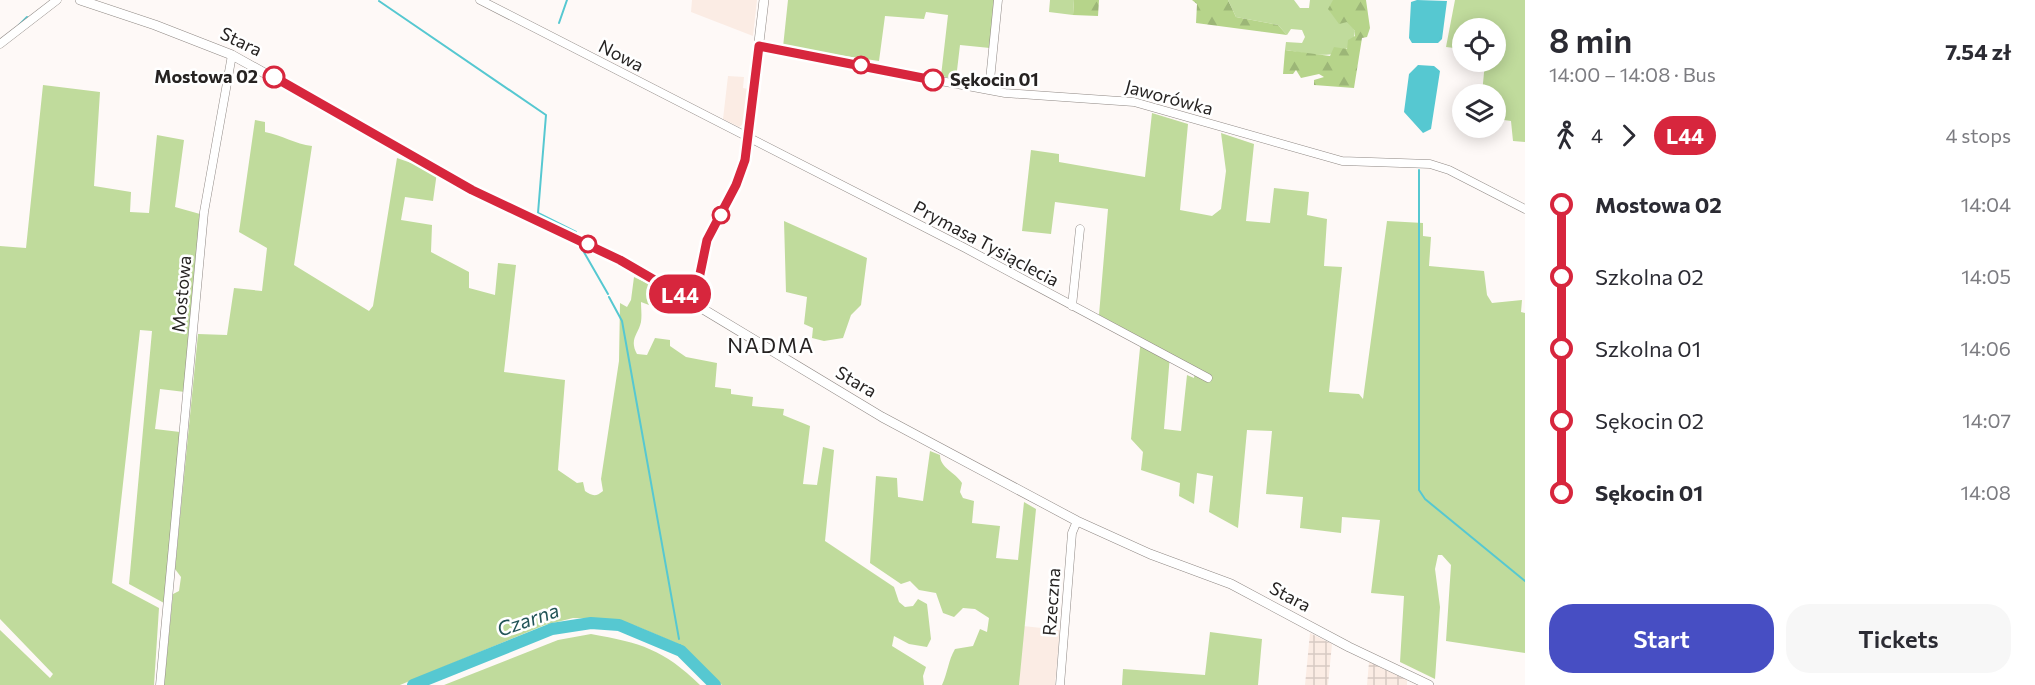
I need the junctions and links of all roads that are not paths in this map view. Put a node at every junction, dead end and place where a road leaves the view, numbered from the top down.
1 (57, 0) edge
2 (80, 0) edge
3 (480, 0) edge
4 (764, 0) edge
5 (998, 0) edge
6 (0, 44) edge
7 (759, 46) junction
8 (232, 55) junction
9 (989, 90) junction
10 (750, 138) junction
11 (1525, 209) edge
12 (1080, 229) dead end
13 (694, 303) junction
14 (1072, 306) junction
15 (1208, 378) dead end
16 (1077, 521) junction
17 (160, 685) edge
18 (1060, 685) edge
19 (1429, 685) edge

1 - 6 street
2 - 8 street, Stara
3 - 10 street, Nowa
4 - 7 street
5 - 9 street
7 - 9 street, Jaworówka
7 - 10 street
8 - 13 street, Stara
8 - 17 street, Mostowa
9 - 11 street, Jaworówka
10 - 13 street
10 - 14 street, Prymasa Tysiąclecia
12 - 14 street
13 - 16 street, Stara
14 - 15 street, Prymasa Tysiąclecia
16 - 18 street, Rzeczna
16 - 19 street, Stara

